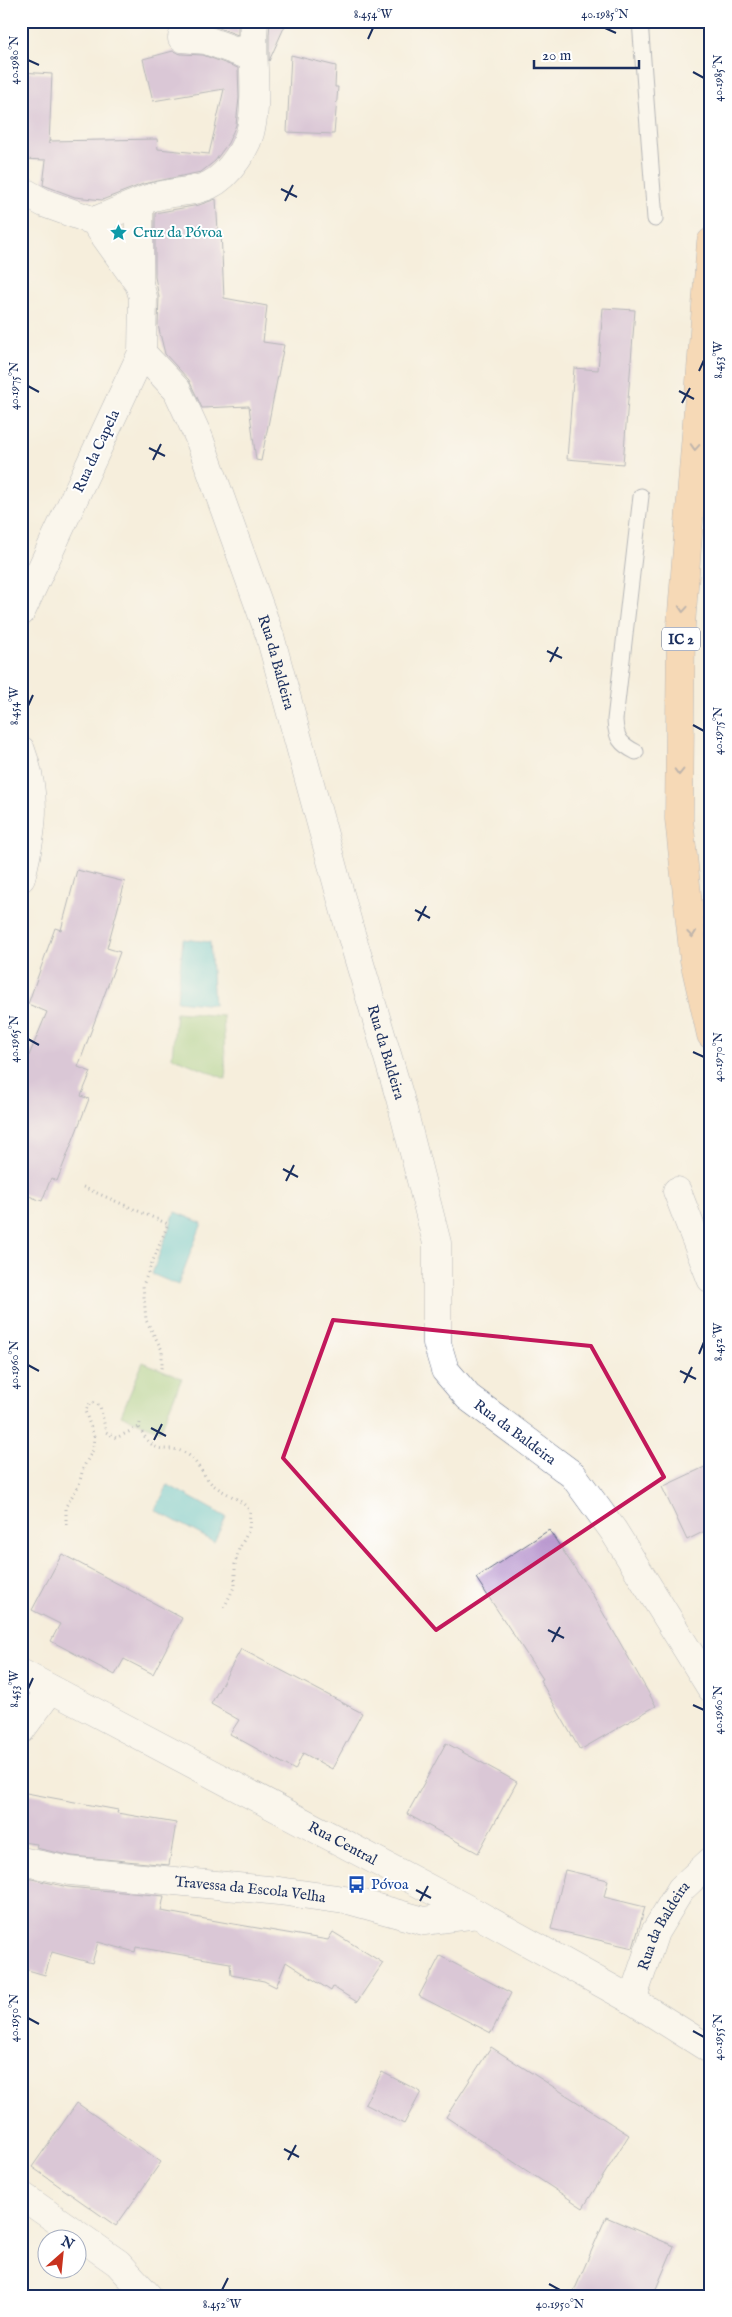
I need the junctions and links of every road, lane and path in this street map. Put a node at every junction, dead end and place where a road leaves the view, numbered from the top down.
1 (254, 21) edge
2 (640, 21) edge
3 (182, 38) dead end
4 (253, 56) junction
5 (21, 190) edge
6 (139, 203) junction
7 (655, 219) dead end
8 (94, 221) junction
9 (711, 242) edge
10 (139, 284) junction
11 (142, 353) junction
12 (641, 496) dead end
13 (21, 612) edge
14 (21, 750) edge
15 (636, 752) dead end
16 (21, 878) edge
17 (711, 1035) edge
18 (83, 1187) dead end
19 (677, 1191) dead end
20 (711, 1279) edge
21 (162, 1370) dead end
22 (66, 1525) dead end
23 (223, 1610) dead end
24 (21, 1673) edge
25 (711, 1688) edge
26 (51, 1689) junction
27 (21, 1730) edge
28 (21, 1861) edge
29 (711, 1861) edge
30 (477, 1914) junction
31 (632, 2000) junction
32 (711, 2050) edge
33 (21, 2195) edge
34 (148, 2296) edge

1 - 4 street
2 - 7 lane
3 - 4 street
4 - 6 street
5 - 8 street
6 - 8 street
6 - 10 street, Rua da Capela
8 - 10 street, Rua da Capela
9 -> 17 highway, IC 2
10 - 11 street, Rua da Capela
11 - 13 street, Rua da Capela
11 - 25 street, Rua da Baldeira
12 - 15 lane
14 - 16 street
18 - 21 path
19 - 20 street
22 - 23 path
24 - 26 street, Rua Central
26 - 27 street
26 - 30 street, Rua Central
28 - 30 street, Travessa da Escola Velha
29 - 31 street, Rua da Baldeira
30 - 31 street, Rua Central
31 - 32 street, Rua Central
33 - 34 street

